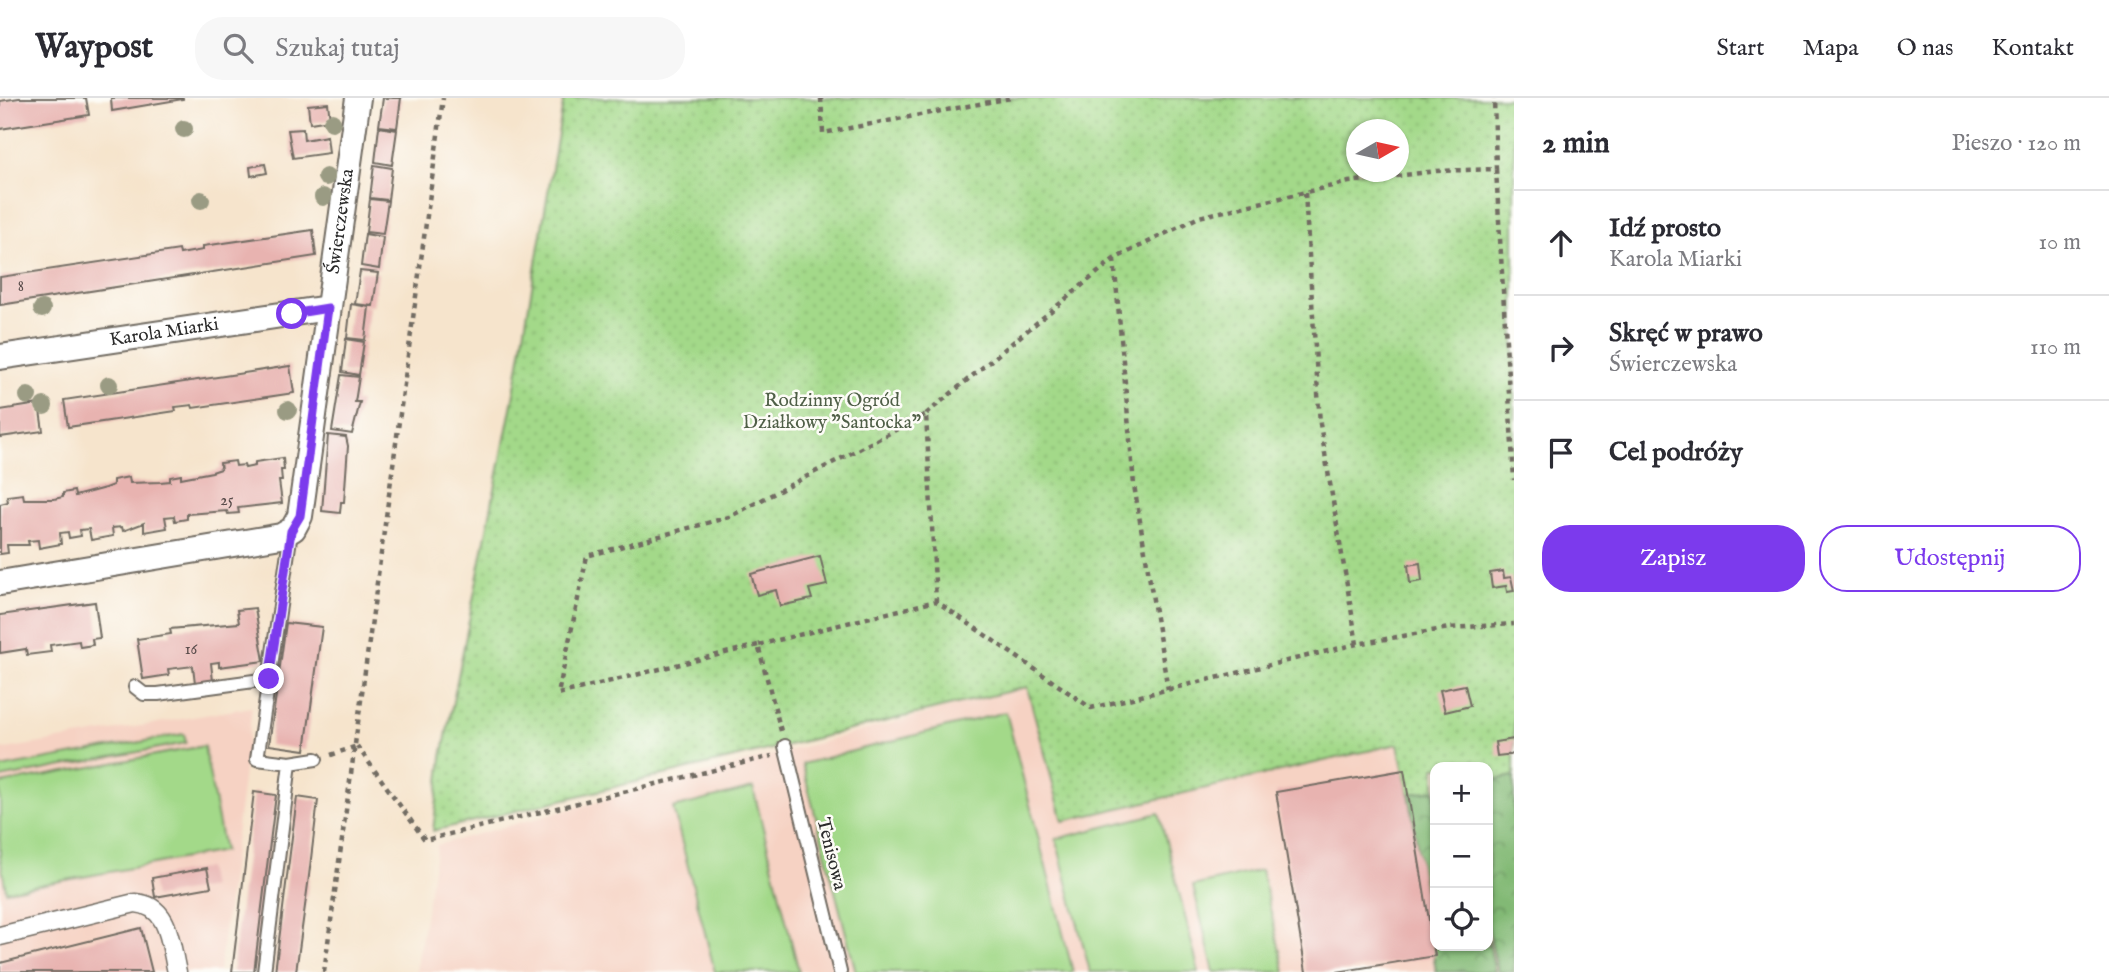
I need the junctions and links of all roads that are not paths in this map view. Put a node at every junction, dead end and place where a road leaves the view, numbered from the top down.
1 (358, 98) edge
2 (328, 308) junction
3 (0, 357) edge
4 (291, 531) junction
5 (0, 583) edge
6 (269, 679) junction
7 (135, 687) dead end
8 (786, 749) road end
9 (316, 760) road end
10 (290, 763) junction
11 (0, 936) edge
12 (177, 972) edge
13 (264, 972) edge
14 (840, 972) edge

1 - 2 street, Świerczewska
2 - 3 street, Karola Miarki
2 - 4 street, Świerczewska
4 - 5 street
4 - 6 lane, Świerczewska
6 - 7 lane
6 - 10 lane, Świerczewska
8 - 14 lane, Tenisowa
9 - 10 lane
10 - 13 lane
11 - 12 street

